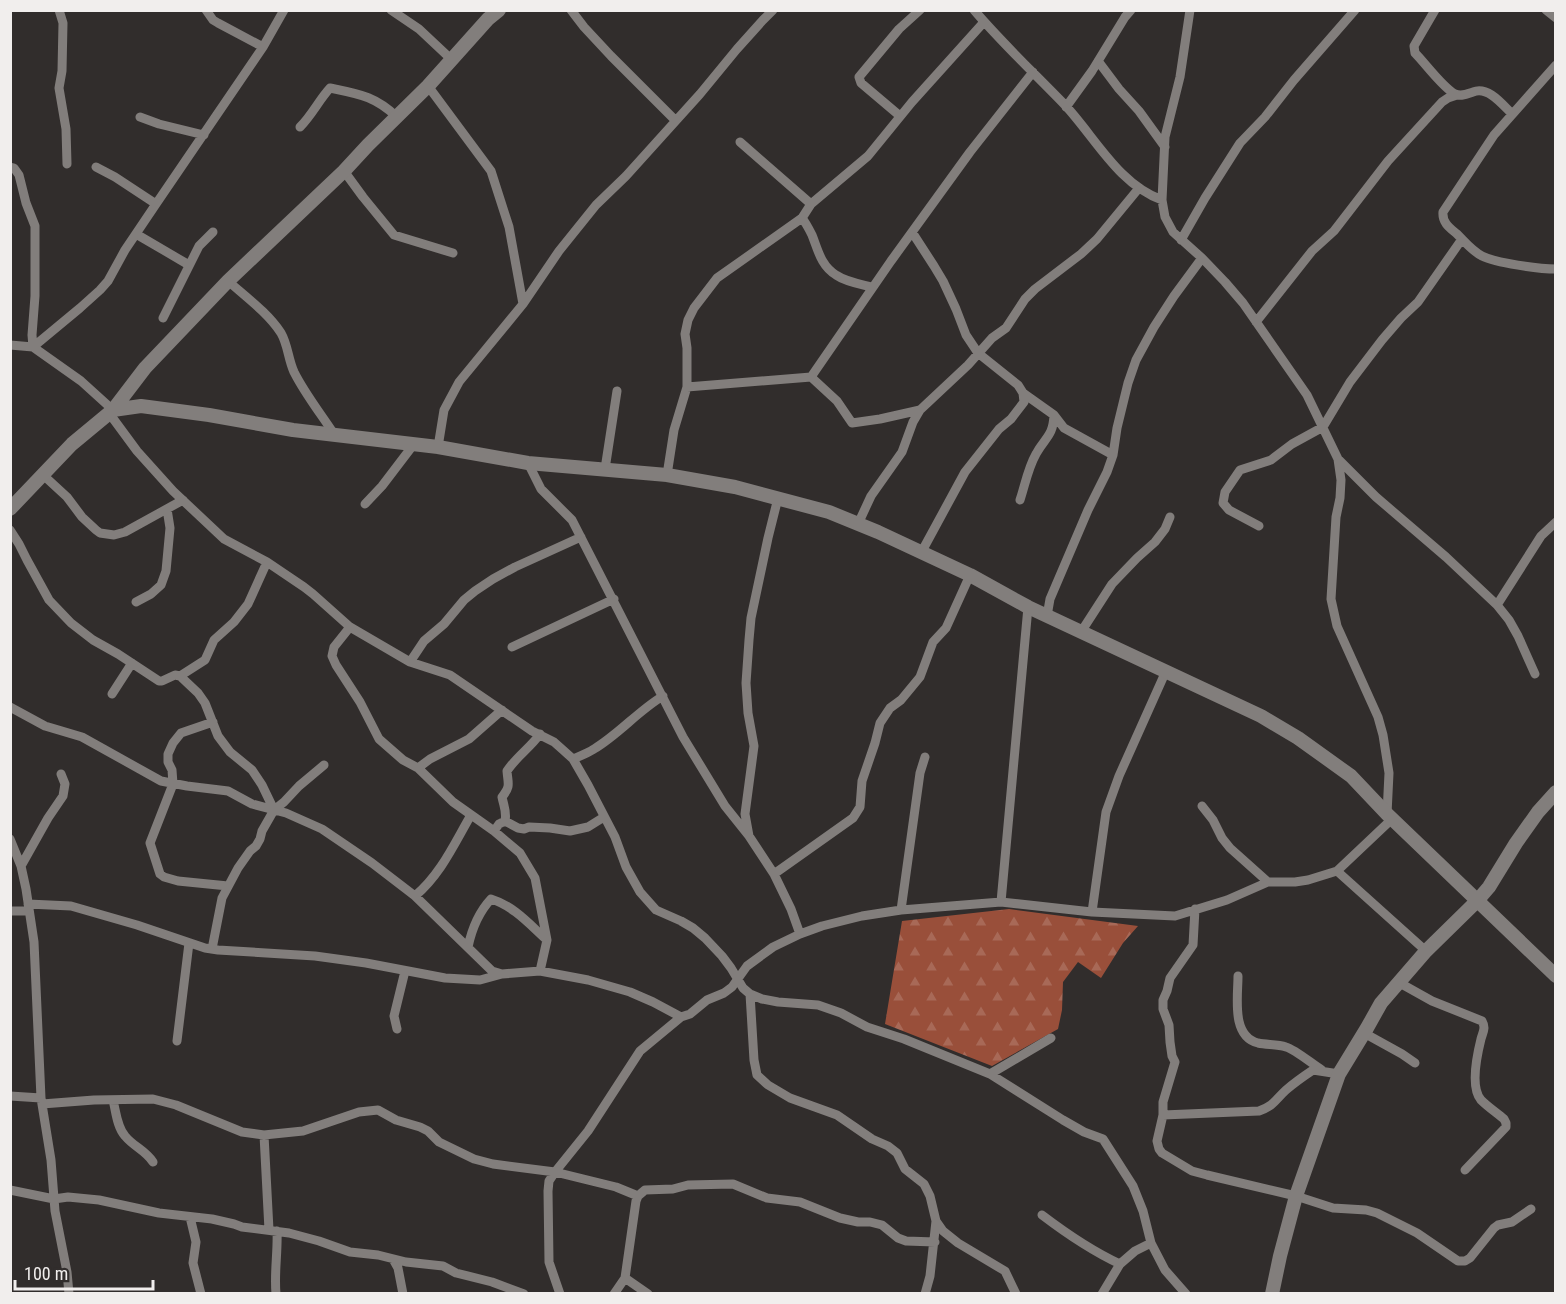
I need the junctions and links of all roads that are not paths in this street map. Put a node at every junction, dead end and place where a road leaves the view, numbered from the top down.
1 (59, 10) edge
2 (206, 10) edge
3 (284, 10) edge
4 (392, 10) edge
5 (499, 10) edge
6 (572, 10) edge
7 (773, 10) edge
8 (920, 10) edge
9 (974, 10) edge
10 (1131, 10) edge
11 (1190, 10) edge
12 (1355, 10) edge
13 (1435, 10) edge
14 (1546, 10) edge
15 (1556, 18) edge
16 (984, 22) junction
17 (263, 47) junction
18 (452, 60) junction
19 (1098, 61) junction
20 (1556, 65) edge
21 (1033, 72) junction
22 (428, 87) junction
23 (1457, 95) junction
24 (1066, 107) junction
25 (1512, 114) junction
26 (900, 116) junction
27 (140, 117) dead end
28 (397, 117) junction
29 (675, 120) junction
30 (300, 127) dead end
31 (204, 135) junction
32 (740, 142) dead end
33 (1165, 147) junction
34 (67, 164) dead end
35 (10, 167) edge
36 (96, 167) dead end
37 (344, 171) junction
38 (1139, 188) junction
39 (1162, 200) junction
40 (156, 204) junction
41 (811, 204) junction
42 (802, 218) junction
43 (213, 232) dead end
44 (912, 232) junction
45 (136, 234) junction
46 (1462, 239) junction
47 (1181, 240) junction
48 (453, 253) dead end
49 (1202, 258) junction
50 (189, 265) junction
51 (1556, 268) edge
52 (228, 281) junction
53 (872, 287) junction
54 (523, 304) junction
55 (164, 318) dead end
56 (1256, 322) junction
57 (10, 345) edge
58 (33, 347) junction
59 (978, 353) junction
60 (811, 377) junction
61 (687, 387) junction
62 (617, 391) dead end
63 (1023, 393) junction
64 (920, 410) junction
65 (111, 412) junction
66 (1054, 415) junction
67 (1323, 427) junction
68 (334, 434) junction
69 (414, 444) junction
70 (438, 447) junction
71 (1113, 454) junction
72 (1338, 459) junction
73 (528, 463) junction
74 (605, 469) junction
75 (42, 474) junction
76 (668, 475) junction
77 (778, 498) junction
78 (183, 500) junction
79 (1020, 500) dead end
80 (365, 504) dead end
81 (11, 507) edge
82 (167, 509) junction
83 (1170, 516) dead end
84 (1556, 522) edge
85 (858, 524) junction
86 (1259, 526) dead end
87 (10, 530) edge
88 (581, 537) junction
89 (921, 553) junction
90 (267, 562) junction
91 (970, 575) junction
92 (614, 599) junction
93 (136, 602) dead end
94 (1497, 605) junction
95 (1028, 607) junction
96 (1047, 616) junction
97 (350, 627) junction
98 (1081, 632) junction
99 (512, 647) dead end
100 (410, 662) junction
101 (132, 663) junction
102 (1166, 671) junction
103 (1534, 674) dead end
104 (180, 676) junction
105 (112, 694) dead end
106 (663, 696) junction
107 (10, 707) edge
108 (502, 710) junction
109 (213, 723) junction
110 (540, 734) junction
111 (925, 757) dead end
112 (573, 759) junction
113 (324, 765) dead end
114 (418, 768) junction
115 (61, 774) dead end
116 (173, 784) junction
117 (1556, 792) edge
118 (1202, 806) dead end
119 (274, 810) junction
120 (471, 815) junction
121 (1390, 816) junction
122 (604, 817) junction
123 (505, 821) junction
124 (494, 831) junction
125 (749, 836) junction
126 (10, 839) edge
127 (21, 866) junction
128 (1337, 871) junction
129 (774, 874) junction
130 (1268, 882) junction
131 (228, 886) junction
132 (415, 896) junction
133 (1477, 901) junction
134 (1001, 902) junction
135 (29, 907) junction
136 (1195, 909) junction
137 (901, 910) junction
138 (10, 911) edge
139 (1092, 912) junction
140 (800, 934) junction
141 (547, 940) junction
142 (189, 942) junction
143 (468, 947) junction
144 (212, 949) junction
145 (1426, 951) junction
146 (405, 971) junction
147 (540, 971) junction
148 (502, 974) junction
149 (1239, 976) dead end
150 (1556, 976) edge
151 (737, 978) junction
152 (1398, 982) junction
153 (750, 994) junction
154 (681, 1017) junction
155 (397, 1029) dead end
156 (1364, 1033) junction
157 (1051, 1038) dead end
158 (177, 1041) dead end
159 (1415, 1063) dead end
160 (1324, 1071) junction
161 (990, 1074) junction
162 (1339, 1074) junction
163 (10, 1096) edge
164 (113, 1100) junction
165 (42, 1101) junction
166 (1162, 1114) junction
167 (264, 1135) junction
168 (153, 1162) dead end
169 (1465, 1170) dead end
170 (555, 1172) junction
171 (10, 1190) edge
172 (638, 1196) junction
173 (1296, 1196) junction
174 (54, 1199) junction
175 (1531, 1209) dead end
176 (1042, 1215) dead end
177 (190, 1217) junction
178 (936, 1221) junction
179 (273, 1231) junction
180 (935, 1242) junction
181 (1151, 1243) junction
182 (393, 1259) junction
183 (1119, 1264) junction
184 (625, 1278) junction
185 (69, 1293) edge
186 (201, 1293) edge
187 (276, 1293) edge
188 (403, 1293) edge
189 (524, 1293) edge
190 (560, 1293) edge
191 (614, 1293) edge
192 (648, 1293) edge
193 (925, 1293) edge
194 (1016, 1293) edge
195 (1102, 1293) edge
196 (1186, 1293) edge
197 (1272, 1293) edge

1 - 34 street
2 - 17 street
3 - 17 street
4 - 18 street
5 - 18 street
6 - 29 street
7 - 29 street
8 - 26 street
9 - 16 street
10 - 19 street
11 - 33 street
12 - 47 street
13 - 23 street
14 - 15 street
16 - 21 street
16 - 26 street
17 - 31 street
18 - 22 street
19 - 24 street
19 - 33 street
20 - 25 street
21 - 24 street
21 - 44 street
22 - 28 street
22 - 54 street
23 - 25 street
23 - 56 street
24 - 38 street
25 - 46 street
26 - 41 street
27 - 31 street
28 - 30 street
28 - 37 street
29 - 54 street
31 - 40 street
32 - 41 street
33 - 39 street
35 - 58 street
36 - 40 street
37 - 48 street
37 - 52 street
38 - 39 street
38 - 59 street
39 - 47 street
40 - 45 street
41 - 42 street
42 - 53 street
42 - 61 street
43 - 50 street
44 - 53 street
44 - 59 street
45 - 50 street
45 - 58 street
46 - 51 street
46 - 67 street
47 - 49 street
49 - 56 street
49 - 71 street
50 - 55 street
52 - 65 street
52 - 68 street
53 - 60 street
54 - 70 street
56 - 67 street
57 - 58 street
58 - 65 street
59 - 63 street
59 - 64 street
60 - 61 street
60 - 64 street
61 - 76 street
62 - 74 street
63 - 66 street
63 - 89 street
64 - 85 street
65 - 68 street
65 - 75 street
65 - 78 street
66 - 71 street
66 - 79 street
67 - 72 street
67 - 86 street
68 - 69 street
69 - 70 street
69 - 80 street
70 - 73 street
71 - 96 street
72 - 94 street
72 - 121 street
73 - 74 street
73 - 88 street
74 - 76 street
75 - 81 street
75 - 82 street
76 - 77 street
77 - 85 street
77 - 125 street
78 - 82 street
78 - 90 street
82 - 93 street
83 - 98 street
84 - 94 street
85 - 89 street
87 - 101 street
88 - 92 street
88 - 100 street
89 - 91 street
90 - 97 street
90 - 104 street
91 - 95 street
91 - 129 street
92 - 99 street
92 - 106 street
94 - 103 street
95 - 96 street
95 - 134 street
96 - 98 street
97 - 100 street
97 - 114 street
98 - 102 street
100 - 108 street
101 - 104 street
101 - 105 street
102 - 121 street
102 - 139 street
104 - 109 street
106 - 112 street
106 - 125 street
107 - 116 street
108 - 110 street
108 - 114 street
109 - 116 street
109 - 119 street
110 - 112 street
110 - 123 street
111 - 137 street
112 - 122 street
113 - 119 street
114 - 120 street
115 - 127 street
116 - 119 street
116 - 131 street
117 - 133 street
118 - 130 street
119 - 131 street
119 - 132 street
120 - 124 street
120 - 132 street
121 - 128 street
121 - 133 street
122 - 123 street
122 - 151 street
123 - 124 street
124 - 141 street
125 - 129 street
126 - 127 street
127 - 135 street
128 - 130 street
128 - 145 street
129 - 140 street
130 - 136 street
131 - 144 street
132 - 143 street
133 - 145 street
133 - 150 street
134 - 137 street
134 - 139 street
135 - 138 street
135 - 142 street
135 - 165 street
136 - 139 street
136 - 166 street
137 - 140 street
140 - 151 street
141 - 143 street
141 - 147 street
142 - 144 street
142 - 158 street
143 - 148 street
144 - 146 street
145 - 152 street
146 - 148 street
146 - 155 street
147 - 148 street
147 - 154 street
149 - 160 street
151 - 153 street
151 - 154 street
152 - 156 street
152 - 169 street
153 - 161 street
153 - 178 street
154 - 170 street
156 - 159 street
156 - 162 street
157 - 161 street
160 - 162 street
160 - 166 street
161 - 181 street
162 - 173 street
163 - 165 street
164 - 165 street
164 - 167 street
164 - 168 street
165 - 174 street
166 - 173 street
167 - 170 street
167 - 179 street
170 - 172 street
170 - 190 street
171 - 174 street
172 - 180 street
172 - 184 street
173 - 175 street
173 - 197 street
174 - 177 street
174 - 185 street
176 - 183 street
177 - 179 street
177 - 186 street
178 - 180 street
178 - 194 street
179 - 182 street
179 - 187 street
180 - 193 street
181 - 183 street
181 - 196 street
182 - 188 street
182 - 189 street
183 - 195 street
184 - 191 street
184 - 192 street

